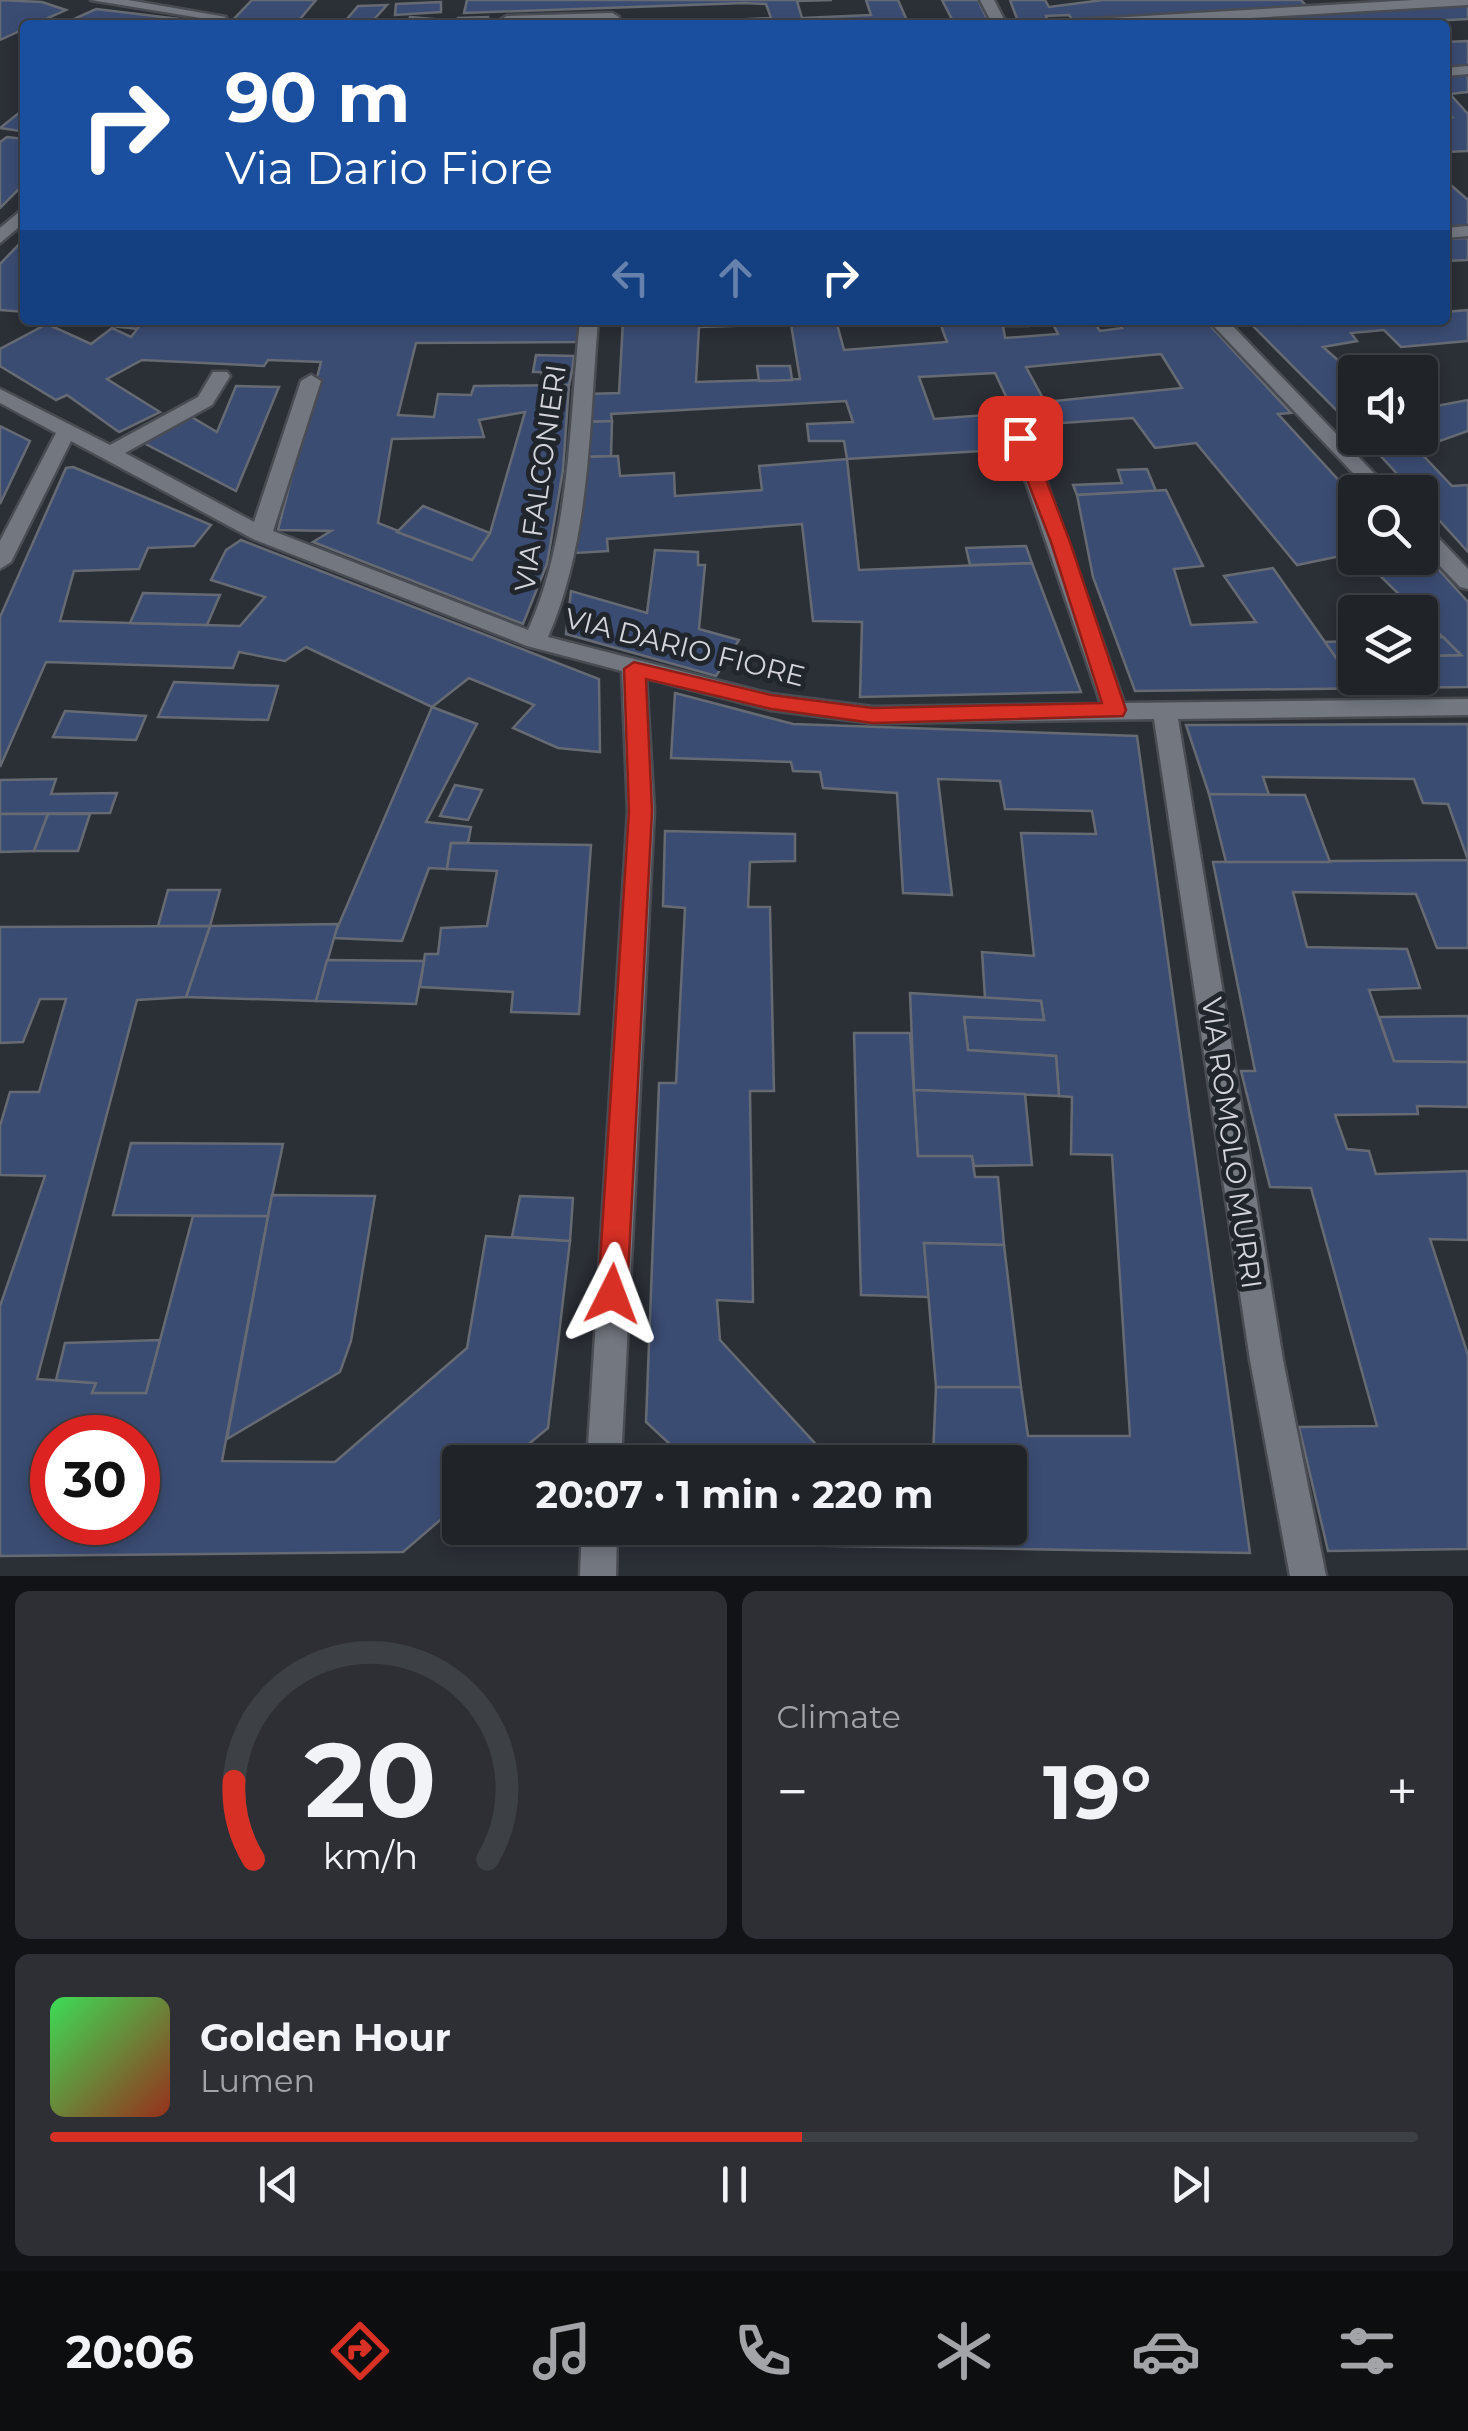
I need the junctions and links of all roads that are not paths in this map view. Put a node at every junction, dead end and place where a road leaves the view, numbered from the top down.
1 (98, 0) edge
2 (1468, 0) edge
3 (219, 17) edge
4 (506, 20) dead end
5 (612, 20) edge
6 (1142, 20) edge
7 (20, 217) edge
8 (0, 238) edge
9 (588, 325) edge
10 (1221, 325) edge
11 (220, 376) dead end
12 (311, 380) dead end
13 (0, 395) edge
14 (66, 432) junction
15 (1020, 438) dead end
16 (107, 455) junction
17 (1366, 475) edge
18 (261, 534) junction
19 (1438, 551) edge
20 (0, 562) edge
21 (1468, 582) edge
22 (535, 641) junction
23 (634, 669) junction
24 (1468, 707) edge
25 (1164, 708) junction
26 (1116, 710) junction
27 (605, 1445) edge
28 (599, 1545) edge
29 (598, 1576) edge
30 (1308, 1576) edge

1 - 3 street
2 - 6 street
4 - 5 street
7 - 8 street
9 - 22 street, VIA FALCONIERI
10 - 17 street
11 - 16 street
12 - 18 street
13 - 14 street, VIA DARIO FIORE
14 - 16 street, VIA DARIO FIORE
14 - 20 street
15 - 26 street
16 - 18 street, VIA DARIO FIORE
18 - 22 street, VIA DARIO FIORE
19 - 21 street
22 - 23 street, VIA DARIO FIORE
23 - 26 street, VIA DARIO FIORE
23 - 27 street
24 - 25 street, VIA DARIO FIORE
25 - 26 street, VIA DARIO FIORE
25 - 30 street, VIA ROMOLO MURRI
28 - 29 street

